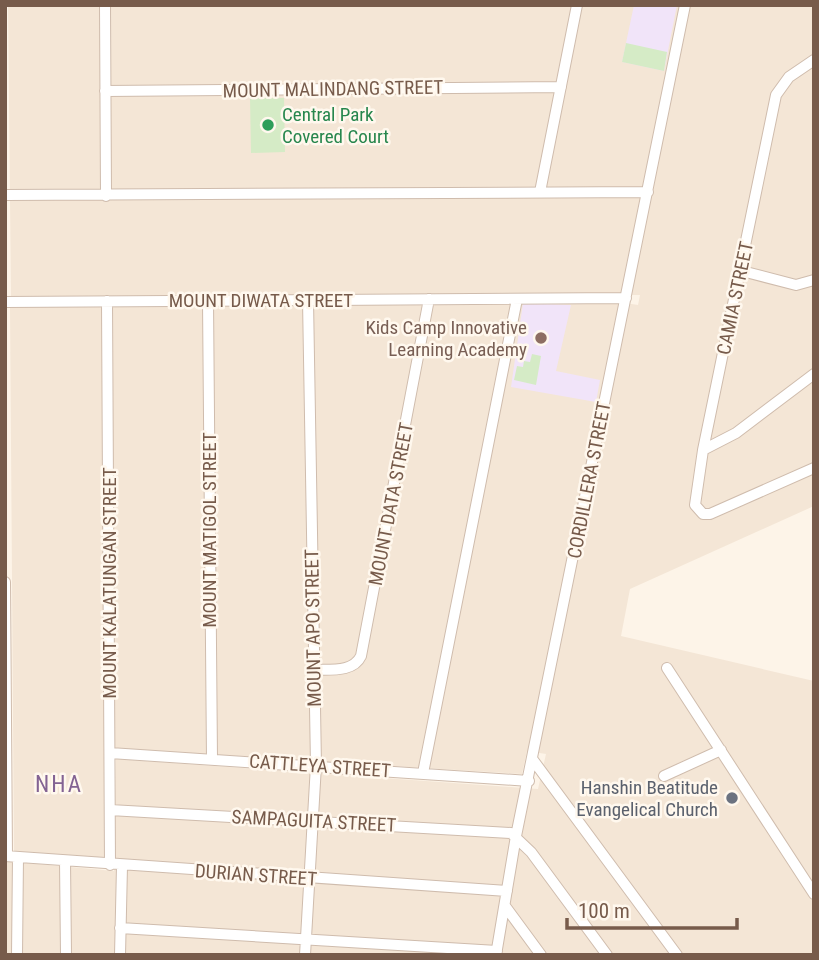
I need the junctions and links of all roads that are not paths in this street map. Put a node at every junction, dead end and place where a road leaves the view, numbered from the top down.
1 (105, 5) edge
2 (577, 5) edge
3 (685, 5) edge
4 (814, 60) edge
5 (561, 87) junction
6 (105, 91) junction
7 (540, 192) junction
8 (648, 192) junction
9 (5, 195) edge
10 (106, 196) junction
11 (742, 271) junction
12 (814, 280) edge
13 (626, 298) junction
14 (429, 299) junction
15 (517, 299) junction
16 (309, 300) junction
17 (107, 301) junction
18 (208, 301) junction
19 (5, 302) edge
20 (814, 374) edge
21 (703, 450) junction
22 (814, 468) edge
23 (5, 582) edge
24 (667, 668) dead end
25 (313, 670) junction
26 (6, 739) edge
27 (721, 750) junction
28 (110, 752) junction
29 (212, 759) junction
30 (533, 760) junction
31 (316, 765) junction
32 (423, 773) junction
33 (664, 776) dead end
34 (529, 782) junction
35 (6, 795) edge
36 (110, 810) junction
37 (314, 821) junction
38 (516, 836) junction
39 (10, 856) edge
40 (65, 861) junction
41 (116, 866) junction
42 (310, 878) junction
43 (507, 891) junction
44 (814, 894) edge
45 (505, 906) junction
46 (120, 928) junction
47 (306, 938) junction
48 (5, 939) edge
49 (18, 940) junction
50 (496, 953) edge
51 (17, 955) edge
52 (66, 955) edge
53 (120, 955) edge
54 (305, 955) edge
55 (541, 955) edge
56 (607, 955) edge
57 (677, 955) edge

1 - 6 street
2 - 5 street
3 - 8 street, CORDILLERA STREET
4 - 11 street, CAMIA STREET
5 - 6 street, MOUNT MALINDANG STREET
5 - 7 street
6 - 10 street
7 - 8 street
7 - 10 street
8 - 13 street, CORDILLERA STREET
9 - 10 street
11 - 12 street
11 - 21 street, CAMIA STREET
13 - 15 street, MOUNT DIWATA STREET
13 - 30 street, CORDILLERA STREET
14 - 15 street, MOUNT DIWATA STREET
14 - 16 street, MOUNT DIWATA STREET
14 - 25 street, MOUNT DATA STREET
15 - 32 street
16 - 18 street, MOUNT DIWATA STREET
16 - 25 street, MOUNT APO STREET
17 - 18 street, MOUNT DIWATA STREET
17 - 19 street, MOUNT DIWATA STREET
17 - 28 street, MOUNT KALATUNGAN STREET
18 - 29 street, MOUNT MATIGOL STREET
20 - 21 street
21 - 22 street, CAMIA STREET
23 - 26 street
24 - 27 street
25 - 31 street, MOUNT APO STREET
26 - 35 street
27 - 33 street
27 - 44 street
28 - 29 street, CATTLEYA STREET
28 - 36 street, MOUNT KALATUNGAN STREET
29 - 31 street, CATTLEYA STREET
30 - 34 street, CORDILLERA STREET
30 - 57 street
31 - 32 street, CATTLEYA STREET
31 - 37 street, MOUNT APO STREET
32 - 34 street, CATTLEYA STREET
34 - 38 street, CORDILLERA STREET
35 - 39 street
36 - 37 street, SAMPAGUITA STREET
36 - 41 street, MOUNT KALATUNGAN STREET
37 - 38 street, SAMPAGUITA STREET
37 - 42 street, MOUNT APO STREET
38 - 43 street, CORDILLERA STREET
38 - 56 street
39 - 40 street, DURIAN STREET
39 - 49 street
40 - 41 street, DURIAN STREET
40 - 52 street
41 - 42 street, DURIAN STREET
41 - 46 street, MOUNT KALATUNGAN STREET
42 - 43 street, DURIAN STREET
42 - 47 street, MOUNT APO STREET
43 - 45 street, CORDILLERA STREET
45 - 50 street, CORDILLERA STREET
45 - 55 street
46 - 47 street
46 - 53 street, MOUNT KALATUNGAN STREET
47 - 50 street
47 - 54 street, MOUNT APO STREET
48 - 49 street
49 - 51 street

